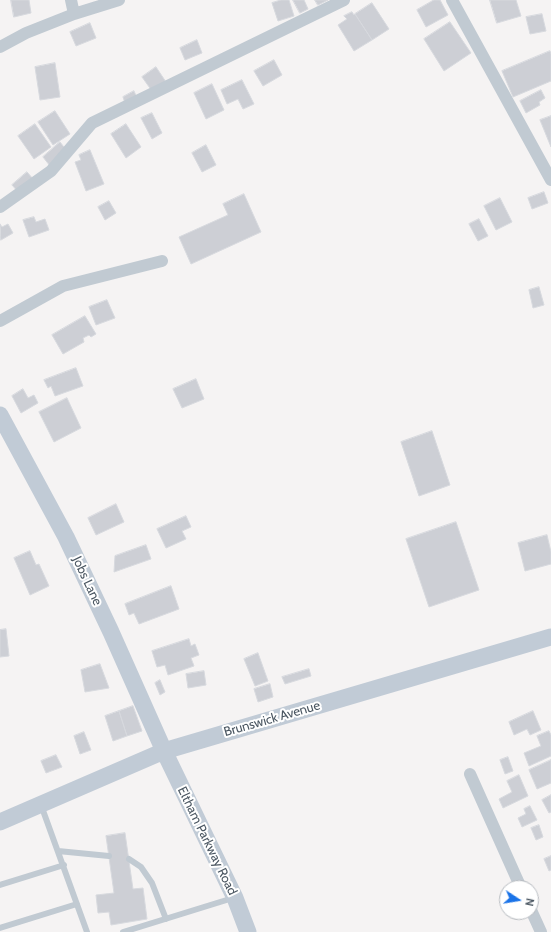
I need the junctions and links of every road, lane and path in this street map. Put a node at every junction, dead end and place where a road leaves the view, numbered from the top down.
1 (71, 0) edge
2 (118, 0) edge
3 (344, 0) edge
4 (452, 0) edge
5 (74, 14) junction
6 (0, 47) edge
7 (551, 180) edge
8 (0, 207) edge
9 (162, 261) dead end
10 (0, 321) edge
11 (0, 415) edge
12 (551, 636) edge
13 (164, 751) junction
14 (470, 774) dead end
15 (40, 804) junction
16 (0, 822) edge
17 (58, 851) junction
18 (109, 856) dead end
19 (129, 859) dead end
20 (64, 865) junction
21 (517, 880) edge
22 (0, 885) edge
23 (234, 898) junction
24 (77, 904) junction
25 (166, 918) junction
26 (536, 920) edge
27 (0, 928) edge
28 (87, 932) edge
29 (123, 932) edge
30 (248, 932) edge
31 (541, 932) edge

1 - 5 street
2 - 5 street
3 - 8 street
4 - 7 street
5 - 6 street
9 - 10 street
11 - 13 main road, Jobs Lane
12 - 13 main road, Brunswick Avenue
13 - 15 main road, Brunswick Avenue
13 - 23 main road, Eltham Parkway Road
14 - 21 street
15 - 16 main road, Brunswick Avenue
15 - 17 lane
17 - 18 lane
17 - 20 lane
19 - 25 lane
20 - 22 lane
20 - 24 lane
23 - 25 lane
23 - 30 main road, Eltham Parkway Road
24 - 27 lane
24 - 28 lane
25 - 29 lane
26 - 31 street

